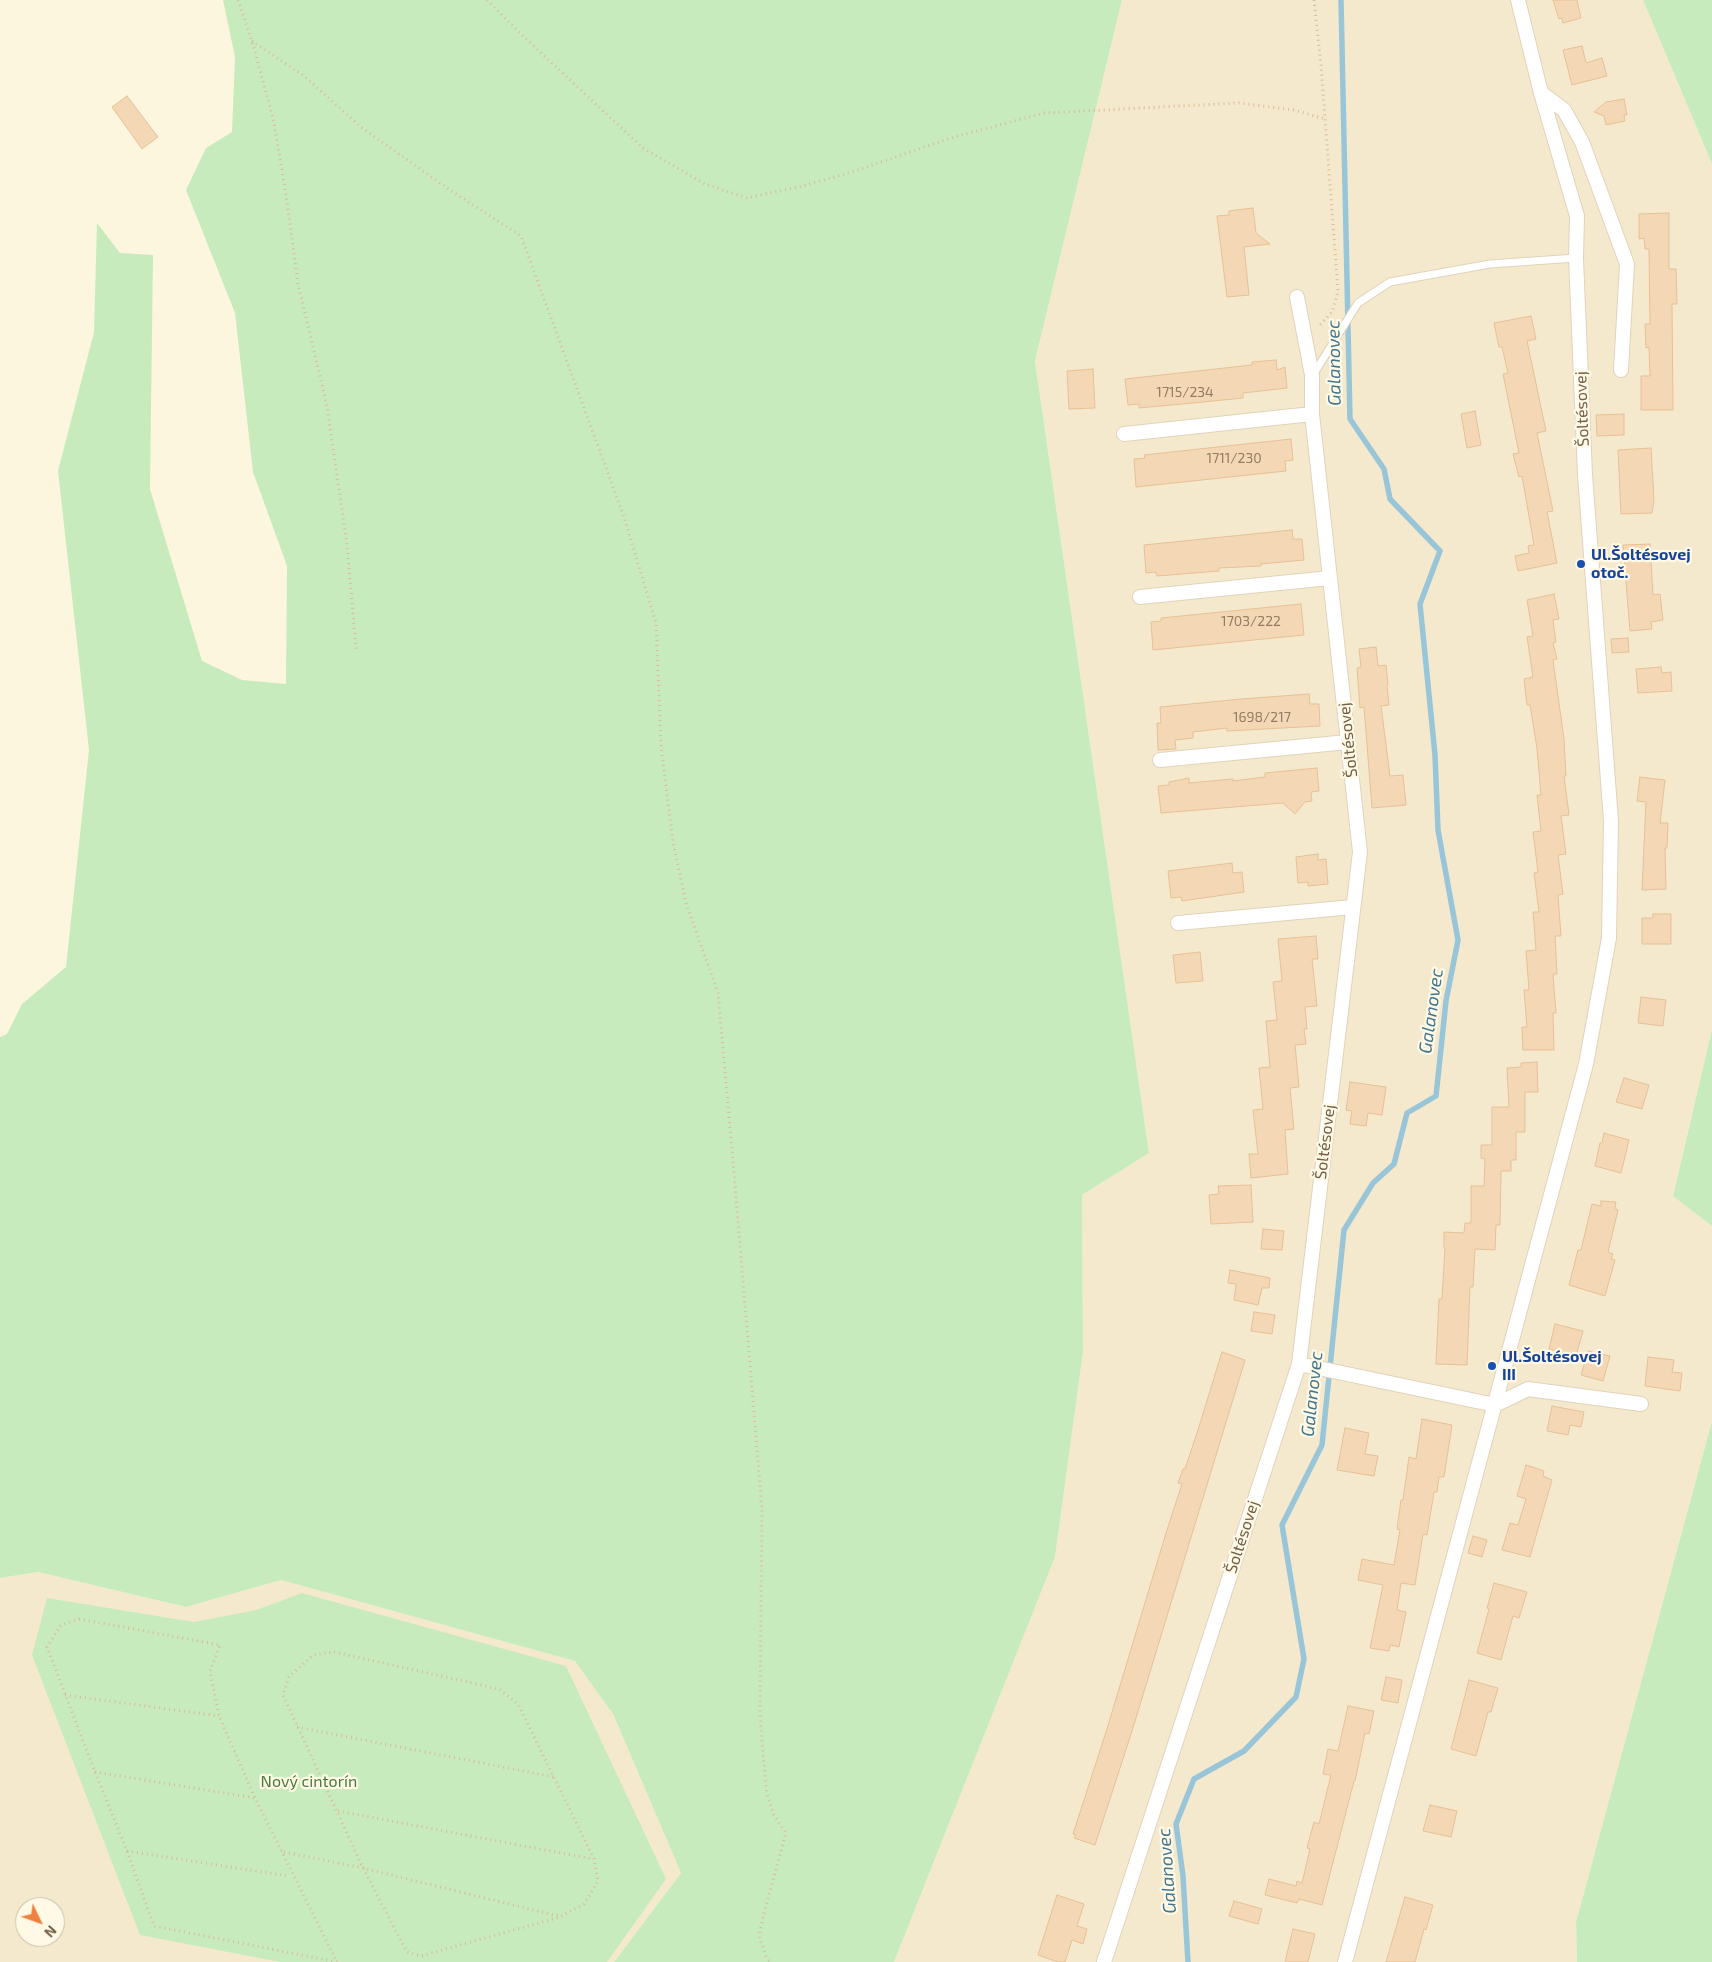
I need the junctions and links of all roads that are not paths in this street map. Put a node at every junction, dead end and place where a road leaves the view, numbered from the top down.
1 (1518, 0) edge
2 (1541, 93) junction
3 (1576, 258) junction
4 (1297, 296) dead end
5 (1620, 370) dead end
6 (1312, 375) junction
7 (1312, 414) junction
8 (1124, 434) dead end
9 (1330, 578) junction
10 (1140, 597) dead end
11 (1348, 742) junction
12 (1160, 760) dead end
13 (1354, 908) junction
14 (1178, 923) dead end
15 (1298, 1364) junction
16 (1641, 1404) dead end
17 (1495, 1405) junction
18 (1104, 1962) edge
19 (1345, 1962) edge

1 - 2 street, Šoltésovej
2 - 3 street, Šoltésovej
2 - 5 street
3 - 6 lane
3 - 17 street, Šoltésovej
4 - 6 street, Šoltésovej
6 - 7 street, Šoltésovej
7 - 8 street
7 - 9 street, Šoltésovej
9 - 10 street
9 - 11 street, Šoltésovej
11 - 12 street
11 - 13 street, Šoltésovej
13 - 14 street
13 - 15 street, Šoltésovej
15 - 17 street
15 - 18 street, Šoltésovej
16 - 17 street
17 - 19 street, Šoltésovej

